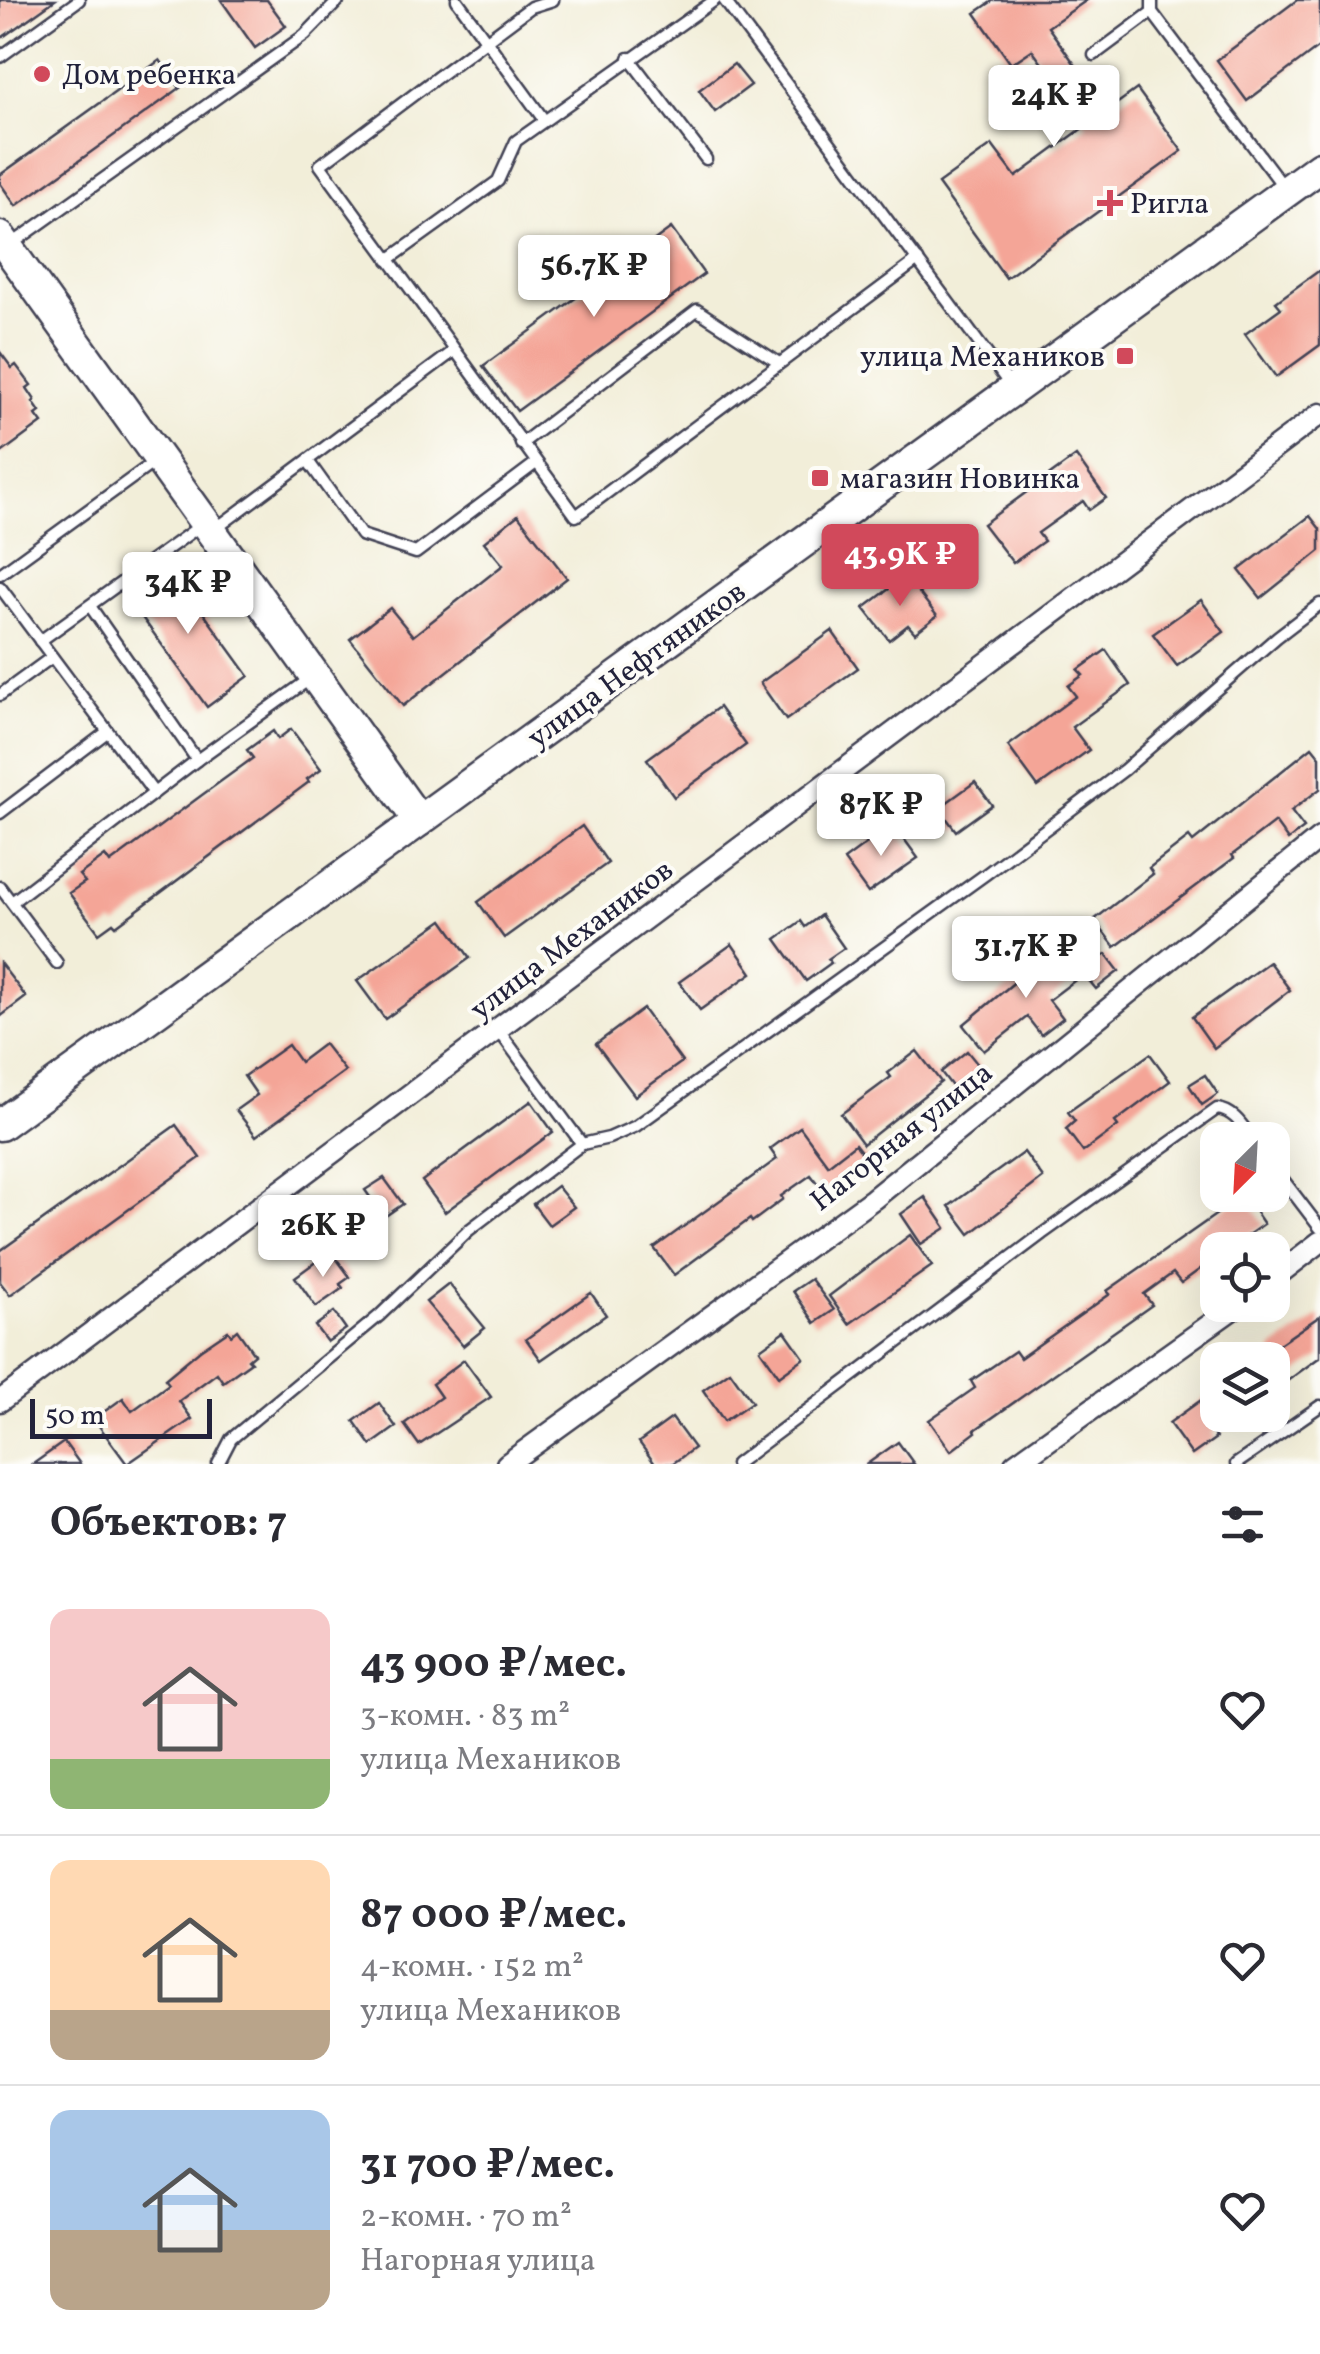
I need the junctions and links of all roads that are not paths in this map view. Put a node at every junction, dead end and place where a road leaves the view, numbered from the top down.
1 (79, 0) edge
2 (339, 0) edge
3 (458, 0) edge
4 (553, 0) edge
5 (715, 0) edge
6 (724, 0) edge
7 (326, 4) edge
8 (1152, 6) edge
9 (487, 40) junction
10 (1094, 55) dead end
11 (0, 57) edge
12 (629, 58) junction
13 (544, 120) junction
14 (706, 158) dead end
15 (1320, 167) edge
16 (1287, 191) junction
17 (4, 242) edge
18 (388, 260) junction
19 (918, 260) junction
20 (454, 351) junction
21 (779, 364) junction
22 (1013, 390) junction
23 (1320, 414) edge
24 (521, 444) junction
25 (159, 458) junction
26 (308, 460) junction
27 (536, 463) junction
28 (208, 527) junction
29 (0, 574) edge
30 (0, 587) edge
31 (1320, 604) edge
32 (90, 606) junction
33 (40, 641) junction
34 (52, 657) junction
35 (314, 675) junction
36 (0, 695) edge
37 (107, 732) junction
38 (197, 760) junction
39 (154, 793) junction
40 (0, 813) edge
41 (419, 821) junction
42 (1320, 838) edge
43 (0, 887) edge
44 (12, 902) junction
45 (57, 963) dead end
46 (499, 1030) junction
47 (1200, 1122) edge
48 (1200, 1122) edge
49 (1239, 1122) edge
50 (0, 1125) edge
51 (582, 1144) junction
52 (1290, 1189) edge
53 (1320, 1228) edge
54 (1320, 1242) edge
55 (1290, 1265) edge
56 (1214, 1322) edge
57 (0, 1401) edge
58 (1320, 1406) edge
59 (218, 1464) edge
60 (507, 1464) edge
61 (736, 1464) edge
62 (1015, 1464) edge
63 (1236, 1464) edge

1 - 11 lane
2 - 7 lane
3 - 9 lane
4 - 9 lane
5 - 12 lane
6 - 19 lane
7 - 17 lane
8 - 10 lane
8 - 16 lane
9 - 13 lane
9 - 18 lane
12 - 13 lane
12 - 14 lane
13 - 18 lane
15 - 16 main road, улица Нефтяников
16 - 22 main road, улица Нефтяников
17 - 25 main road
18 - 20 lane
19 - 21 lane
19 - 22 lane
20 - 24 lane
20 - 26 lane
21 - 24 lane
21 - 27 lane
22 - 41 main road, улица Нефтяников
23 - 46 street, улица Механиков
24 - 27 lane
25 - 28 main road
25 - 29 lane
26 - 27 lane
26 - 28 lane
28 - 32 lane
28 - 35 main road
30 - 33 lane
31 - 51 lane
32 - 33 lane
32 - 38 lane
33 - 34 lane
34 - 36 lane
34 - 37 lane
35 - 38 lane
35 - 41 main road
37 - 39 lane
37 - 40 lane
38 - 39 lane
39 - 44 lane
41 - 50 main road, улица Нефтяников
42 - 60 street, Нагорная улица
43 - 44 lane
44 - 45 lane
46 - 51 lane
46 - 57 street, улица Механиков
47 - 61 lane
48 - 49 lane
51 - 59 lane
52 - 53 lane
54 - 55 street
56 - 62 street
58 - 63 lane

